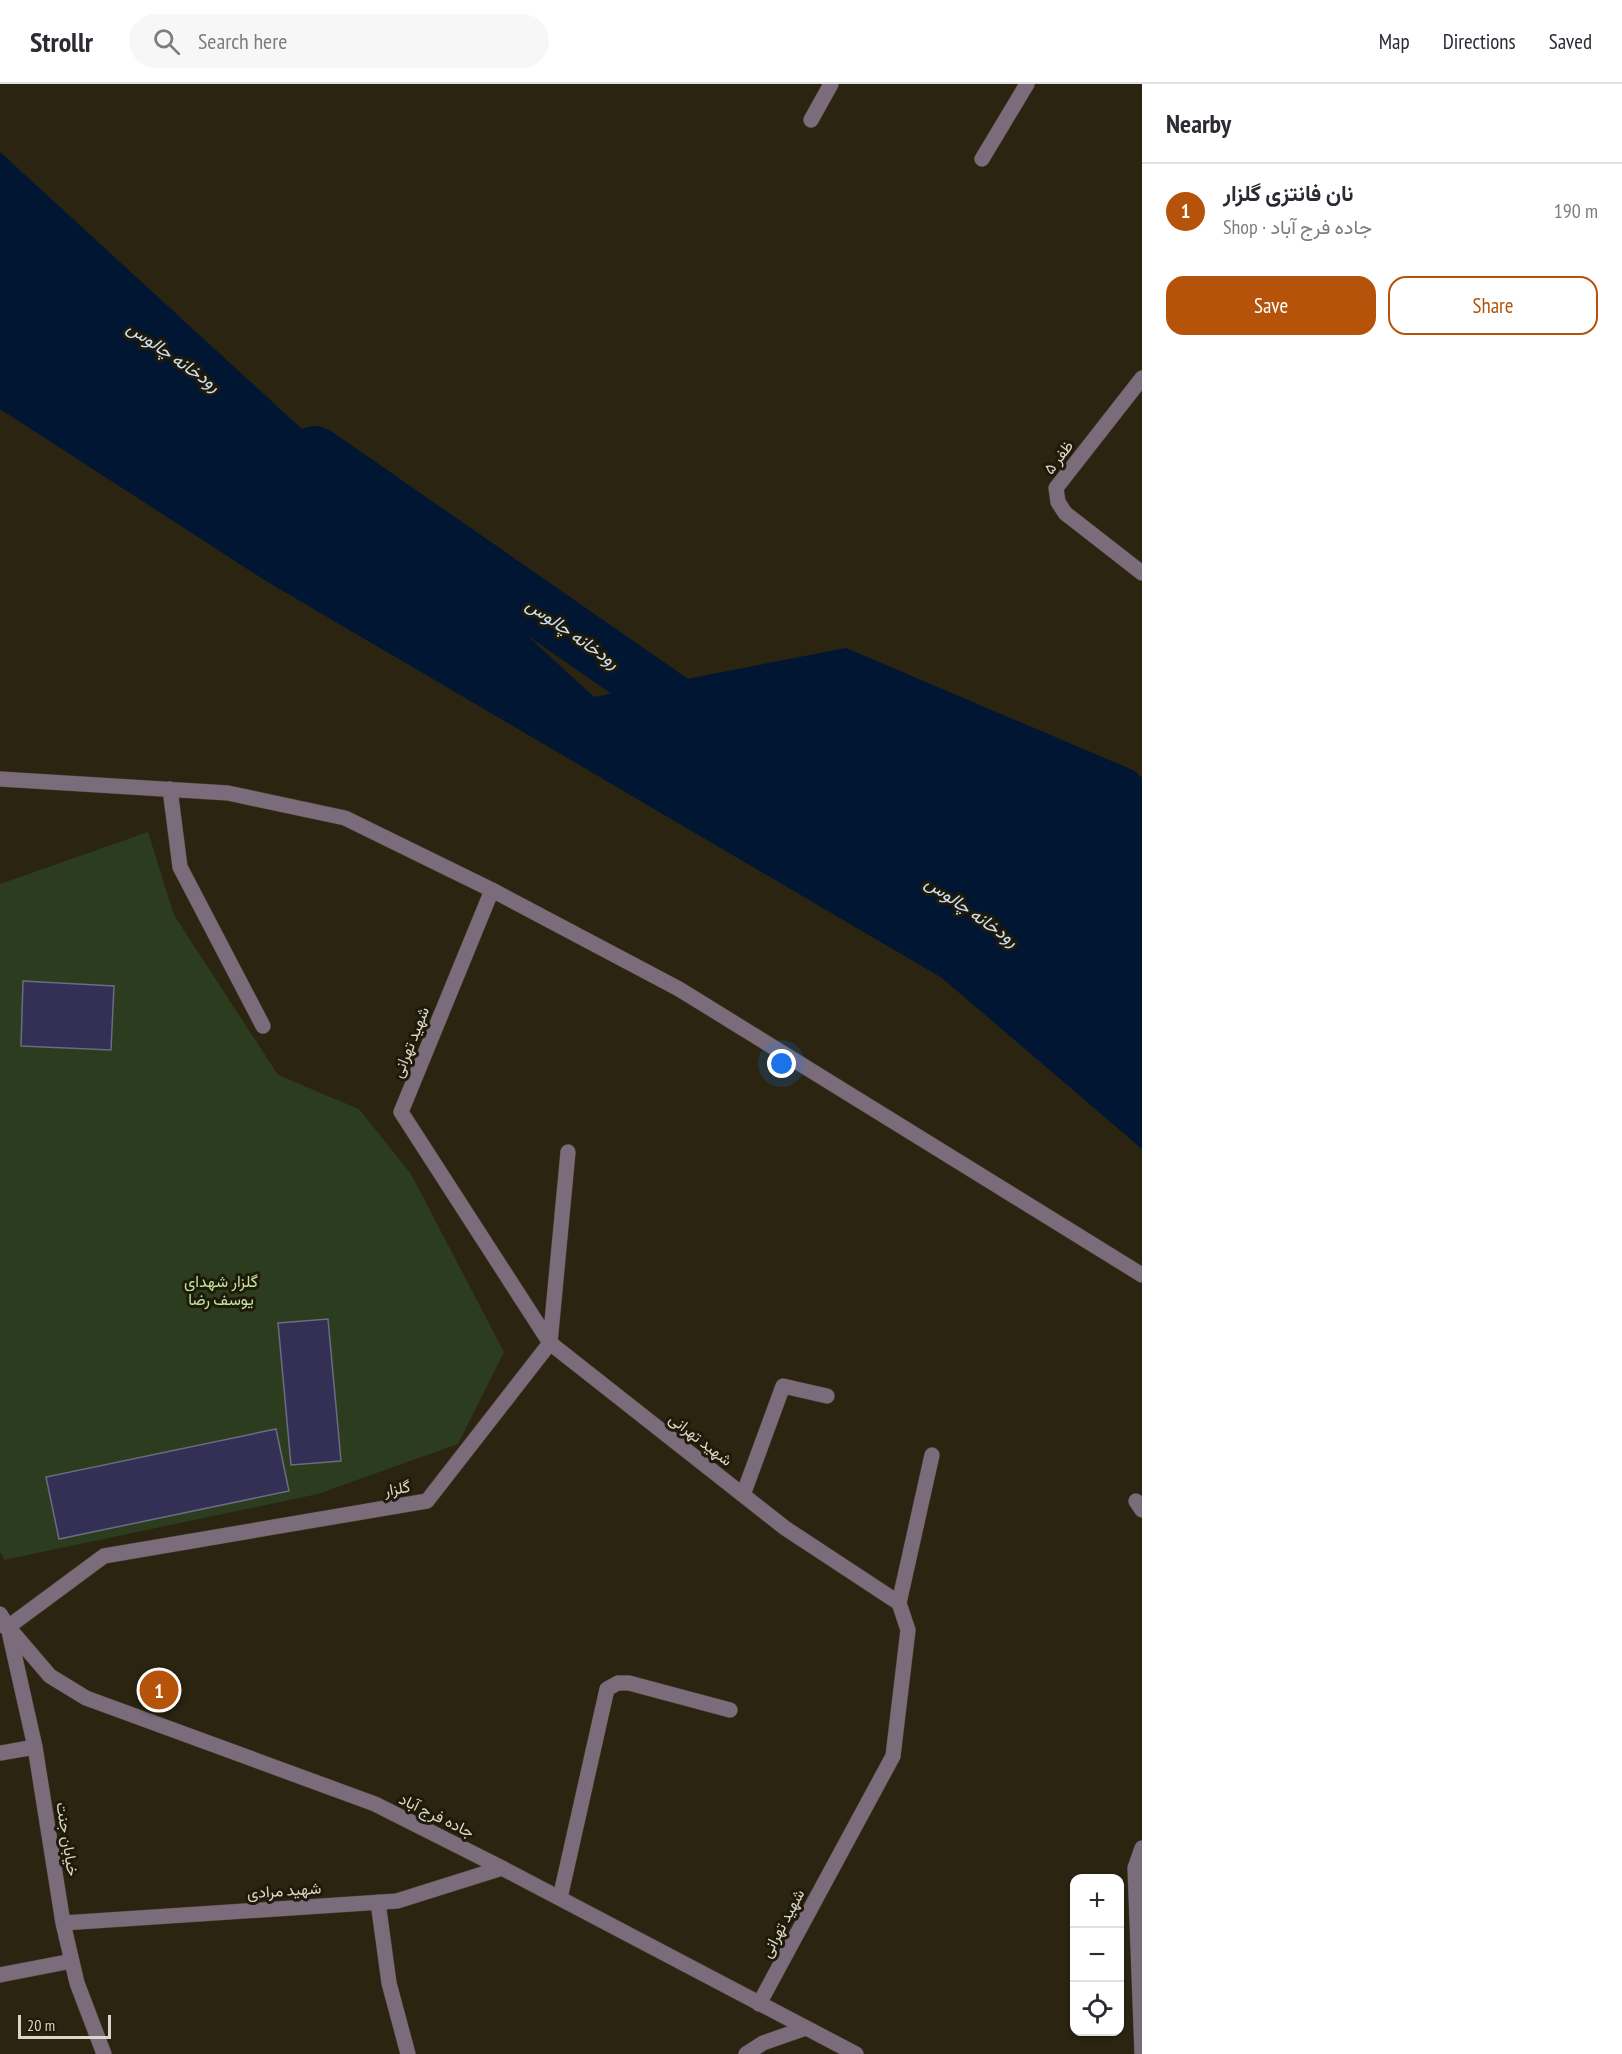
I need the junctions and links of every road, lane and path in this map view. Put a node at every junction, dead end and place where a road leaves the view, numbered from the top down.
1 (831, 84) edge
2 (1027, 84) edge
3 (811, 120) dead end
4 (982, 159) dead end
5 (1142, 378) edge
6 (1142, 573) edge
7 (5, 781) edge
8 (170, 789) junction
9 (492, 890) junction
10 (263, 1026) dead end
11 (568, 1152) dead end
12 (1142, 1275) edge
13 (550, 1343) junction
14 (827, 1396) dead end
15 (932, 1455) dead end
16 (743, 1495) junction
17 (899, 1603) junction
18 (2, 1622) edge
19 (730, 1710) dead end
20 (35, 1747) junction
21 (0, 1754) edge
22 (1142, 1848) edge
23 (502, 1868) junction
24 (1139, 1869) edge
25 (560, 1898) junction
26 (378, 1902) junction
27 (63, 1923) junction
28 (72, 1961) junction
29 (0, 1975) edge
30 (759, 2004) junction
31 (806, 2028) junction
32 (104, 2054) edge
33 (408, 2054) edge
34 (746, 2054) edge
35 (856, 2054) edge
36 (1142, 2054) edge

1 - 3 street
2 - 4 street
5 - 6 street, ظفر ۵
7 - 8 street
8 - 9 street
8 - 10 street
9 - 12 street
9 - 13 street, شهید تهرانی
11 - 13 street
13 - 16 street, شهید تهرانی
13 - 18 street, گلزار
14 - 16 street
15 - 17 street
16 - 17 street, شهید تهرانی
17 - 30 street, شهید تهرانی
18 - 20 street, خیابان جنت
18 - 23 street, جاده فرج آباد
19 - 25 street
20 - 21 street
20 - 27 street, خیابان جنت
22 - 24 street
23 - 25 street, جاده فرج آباد
23 - 26 street, شهید مرادی
24 - 36 street
25 - 30 street, جاده فرج آباد
26 - 27 street, شهید مرادی
26 - 33 street
27 - 28 street, خیابان جنت
28 - 29 street
28 - 32 street, خیابان جنت
30 - 31 street, جاده فرج آباد
31 - 34 street
31 - 35 street, جاده فرج آباد

